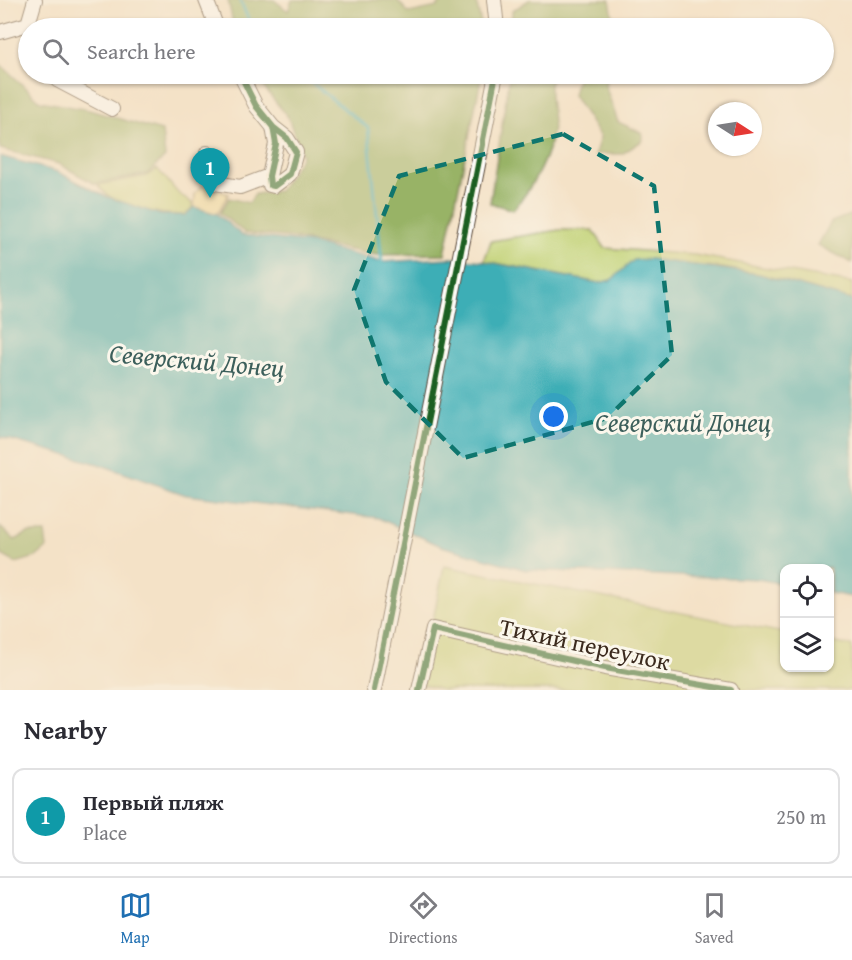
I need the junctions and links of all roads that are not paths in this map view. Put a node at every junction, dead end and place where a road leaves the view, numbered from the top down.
1 (35, 0) edge
2 (206, 0) edge
3 (494, 0) edge
4 (30, 18) edge
5 (213, 18) edge
6 (496, 18) edge
7 (18, 27) edge
8 (0, 32) edge
9 (65, 84) edge
10 (245, 84) edge
11 (494, 84) edge
12 (112, 109) dead end
13 (273, 127) junction
14 (207, 153) dead end
15 (268, 176) junction
16 (374, 690) edge
17 (419, 690) edge
18 (731, 690) edge

1 - 4 street
2 - 5 street
3 - 6 street
7 - 8 street
9 - 12 street
10 - 13 street
11 - 16 street
13 - 15 street
13 - 15 street
14 - 15 street
17 - 18 street, Тихий переулок

